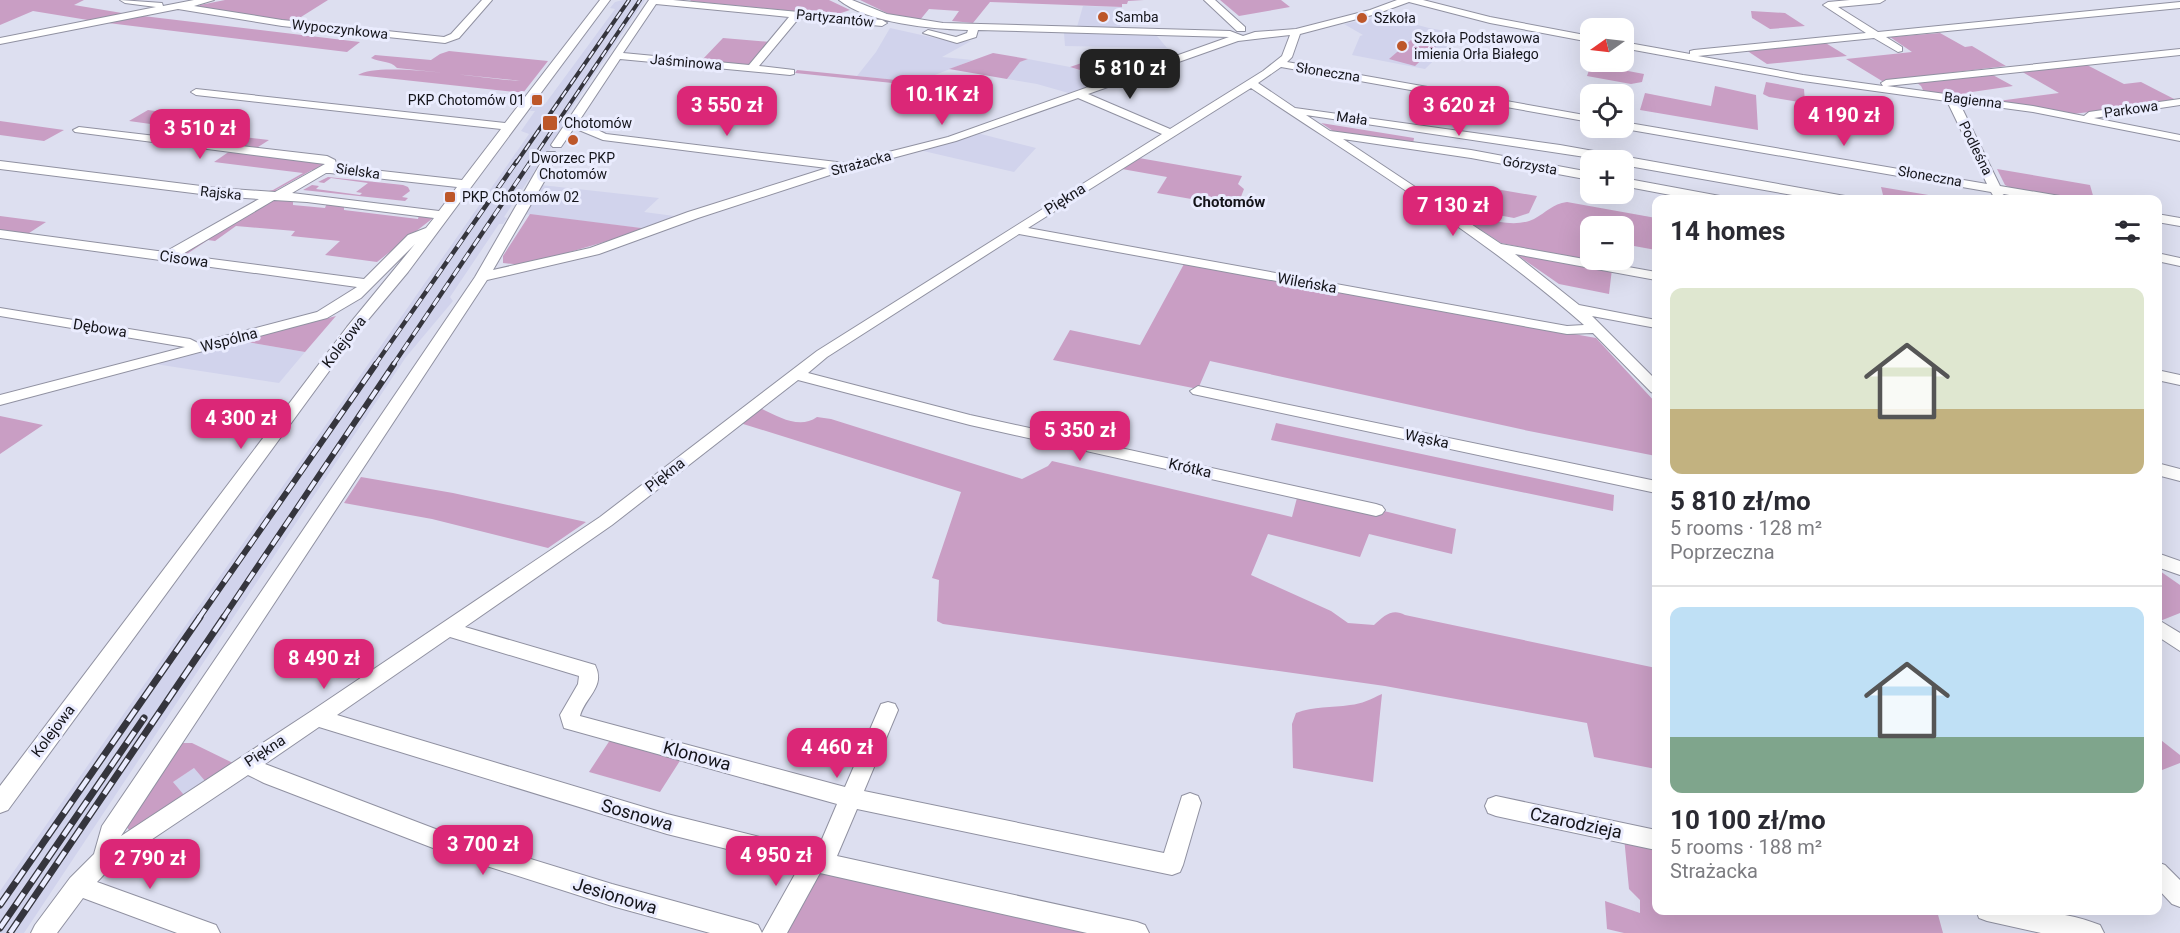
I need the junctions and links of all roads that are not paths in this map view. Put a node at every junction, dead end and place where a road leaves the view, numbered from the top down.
1 (125, 0) edge
2 (209, 0) edge
3 (487, 0) edge
4 (605, 0) edge
5 (653, 0) edge
6 (844, 0) edge
7 (1209, 0) edge
8 (1406, 0) edge
9 (1412, 0) edge
10 (1880, 0) edge
11 (2180, 5) edge
12 (177, 6) junction
13 (164, 9) junction
14 (797, 15) junction
15 (973, 28) junction
16 (1296, 32) junction
17 (1179, 33) junction
18 (1236, 34) junction
19 (1877, 35) junction
20 (1580, 37) edge
21 (0, 41) edge
22 (1634, 47) edge
23 (1898, 49) dead end
24 (1196, 51) junction
25 (2180, 52) edge
26 (618, 56) junction
27 (1684, 57) junction
28 (1279, 64) junction
29 (753, 68) junction
30 (790, 72) dead end
31 (1251, 83) junction
32 (1875, 87) junction
33 (196, 92) dead end
34 (1078, 94) junction
35 (1951, 98) junction
36 (2180, 102) edge
37 (1294, 111) junction
38 (1580, 117) edge
39 (2082, 118) junction
40 (572, 122) junction
41 (1634, 126) edge
42 (510, 127) junction
43 (79, 130) dead end
44 (1170, 133) junction
45 (1329, 135) junction
46 (2180, 138) edge
47 (1580, 153) edge
48 (1634, 162) edge
49 (0, 165) edge
50 (845, 167) junction
51 (330, 169) junction
52 (1580, 174) edge
53 (465, 183) junction
54 (1634, 184) edge
55 (1995, 187) junction
56 (1693, 195) edge
57 (1817, 195) edge
58 (1998, 195) edge
59 (2035, 195) edge
60 (272, 197) junction
61 (443, 215) junction
62 (2162, 219) edge
63 (2180, 222) edge
64 (1017, 230) junction
65 (431, 231) junction
66 (0, 234) edge
67 (1497, 247) junction
68 (167, 257) junction
69 (2162, 258) edge
70 (2180, 262) edge
71 (1652, 275) edge
72 (482, 277) junction
73 (368, 284) junction
74 (1577, 309) junction
75 (0, 312) edge
76 (1652, 323) edge
77 (1597, 328) junction
78 (196, 349) junction
79 (795, 374) junction
80 (2162, 376) edge
81 (2180, 380) edge
82 (1652, 385) edge
83 (1198, 391) dead end
84 (0, 400) edge
85 (2162, 471) edge
86 (2180, 475) edge
87 (1652, 486) edge
88 (1376, 510) dead end
89 (2162, 562) edge
90 (2180, 568) edge
91 (447, 629) junction
92 (2162, 630) edge
93 (2180, 643) edge
94 (888, 710) dead end
95 (317, 718) junction
96 (249, 761) junction
97 (850, 798) junction
98 (0, 803) edge
99 (1190, 803) dead end
100 (1496, 806) dead end
101 (1652, 839) edge
102 (104, 859) junction
103 (819, 862) junction
104 (78, 886) junction
105 (2010, 915) edge
106 (43, 933) edge
107 (208, 933) edge
108 (750, 933) edge
109 (774, 933) edge
110 (1137, 933) edge
111 (2092, 933) edge

1 - 13 street
2 - 12 street
3 - 12 street, Wypoczynkowa
4 - 42 street, Kolejowa
5 - 14 street, Partyzantów
5 - 26 street
6 - 15 street
7 - 18 street
8 - 16 street
9 - 20 street
10 - 19 street
11 - 19 street
12 - 13 street
13 - 21 street
14 - 15 street, Partyzantów
14 - 29 street
15 - 17 street
16 - 18 street
16 - 28 street, Piękna
17 - 18 street
17 - 24 street
18 - 24 street, Strażacka
19 - 23 street
19 - 27 street
22 - 27 street, Bagienna
24 - 34 street, Strażacka
25 - 32 street
26 - 29 street, Jaśminowa
26 - 40 street
27 - 32 street, Bagienna
28 - 31 street, Piękna
28 - 38 street, Słoneczna
29 - 30 street, Jaśminowa
31 - 37 street
31 - 44 street, Piękna
32 - 35 street, Bagienna
33 - 42 street
34 - 44 street
34 - 50 street, Strażacka
35 - 39 street, Bagienna
35 - 55 street, Podleśna
36 - 39 street, Parkowa
37 - 45 street
37 - 47 street, Mała
39 - 46 street, Bagienna
40 - 50 street
40 - 72 street
41 - 55 street, Słoneczna
42 - 53 street, Kolejowa
43 - 51 street, Sielska
44 - 64 street, Piękna
45 - 52 street, Górzysta
45 - 67 street
48 - 57 street, Mała
49 - 60 street, Rajska
50 - 72 street, Strażacka
51 - 53 street, Sielska
51 - 60 street
53 - 61 street, Kolejowa
54 - 56 street
55 - 58 street, Podleśna
55 - 59 street, Słoneczna
60 - 61 street, Rajska
60 - 68 street
61 - 65 street, Kolejowa
62 - 63 street
64 - 77 street, Wileńska
64 - 79 street, Piękna
65 - 73 street, Wspólna
65 - 98 street, Kolejowa
66 - 68 street, Cisowa
67 - 71 street
67 - 74 street
68 - 73 street, Cisowa
69 - 70 street
72 - 102 street
73 - 78 street, Wspólna
74 - 76 street
74 - 77 street
75 - 78 street, Dębowa
77 - 82 street
78 - 84 street, Wspólna
79 - 88 street, Krótka
79 - 91 street, Piękna
80 - 81 street
83 - 87 street, Wąska
85 - 86 street
89 - 90 street
91 - 95 street, Piękna
91 - 97 street, Klonowa
92 - 93 street
94 - 97 street
95 - 96 street, Piękna
95 - 103 street, Sosnowa
96 - 102 street, Piękna
96 - 108 street, Jesionowa
97 - 99 street, Klonowa
97 - 103 street
100 - 101 street, Czarodzieja
102 - 104 street, Piękna
103 - 109 street
103 - 110 street, Sosnowa
104 - 106 street, Piękna
104 - 107 street
105 - 111 street

